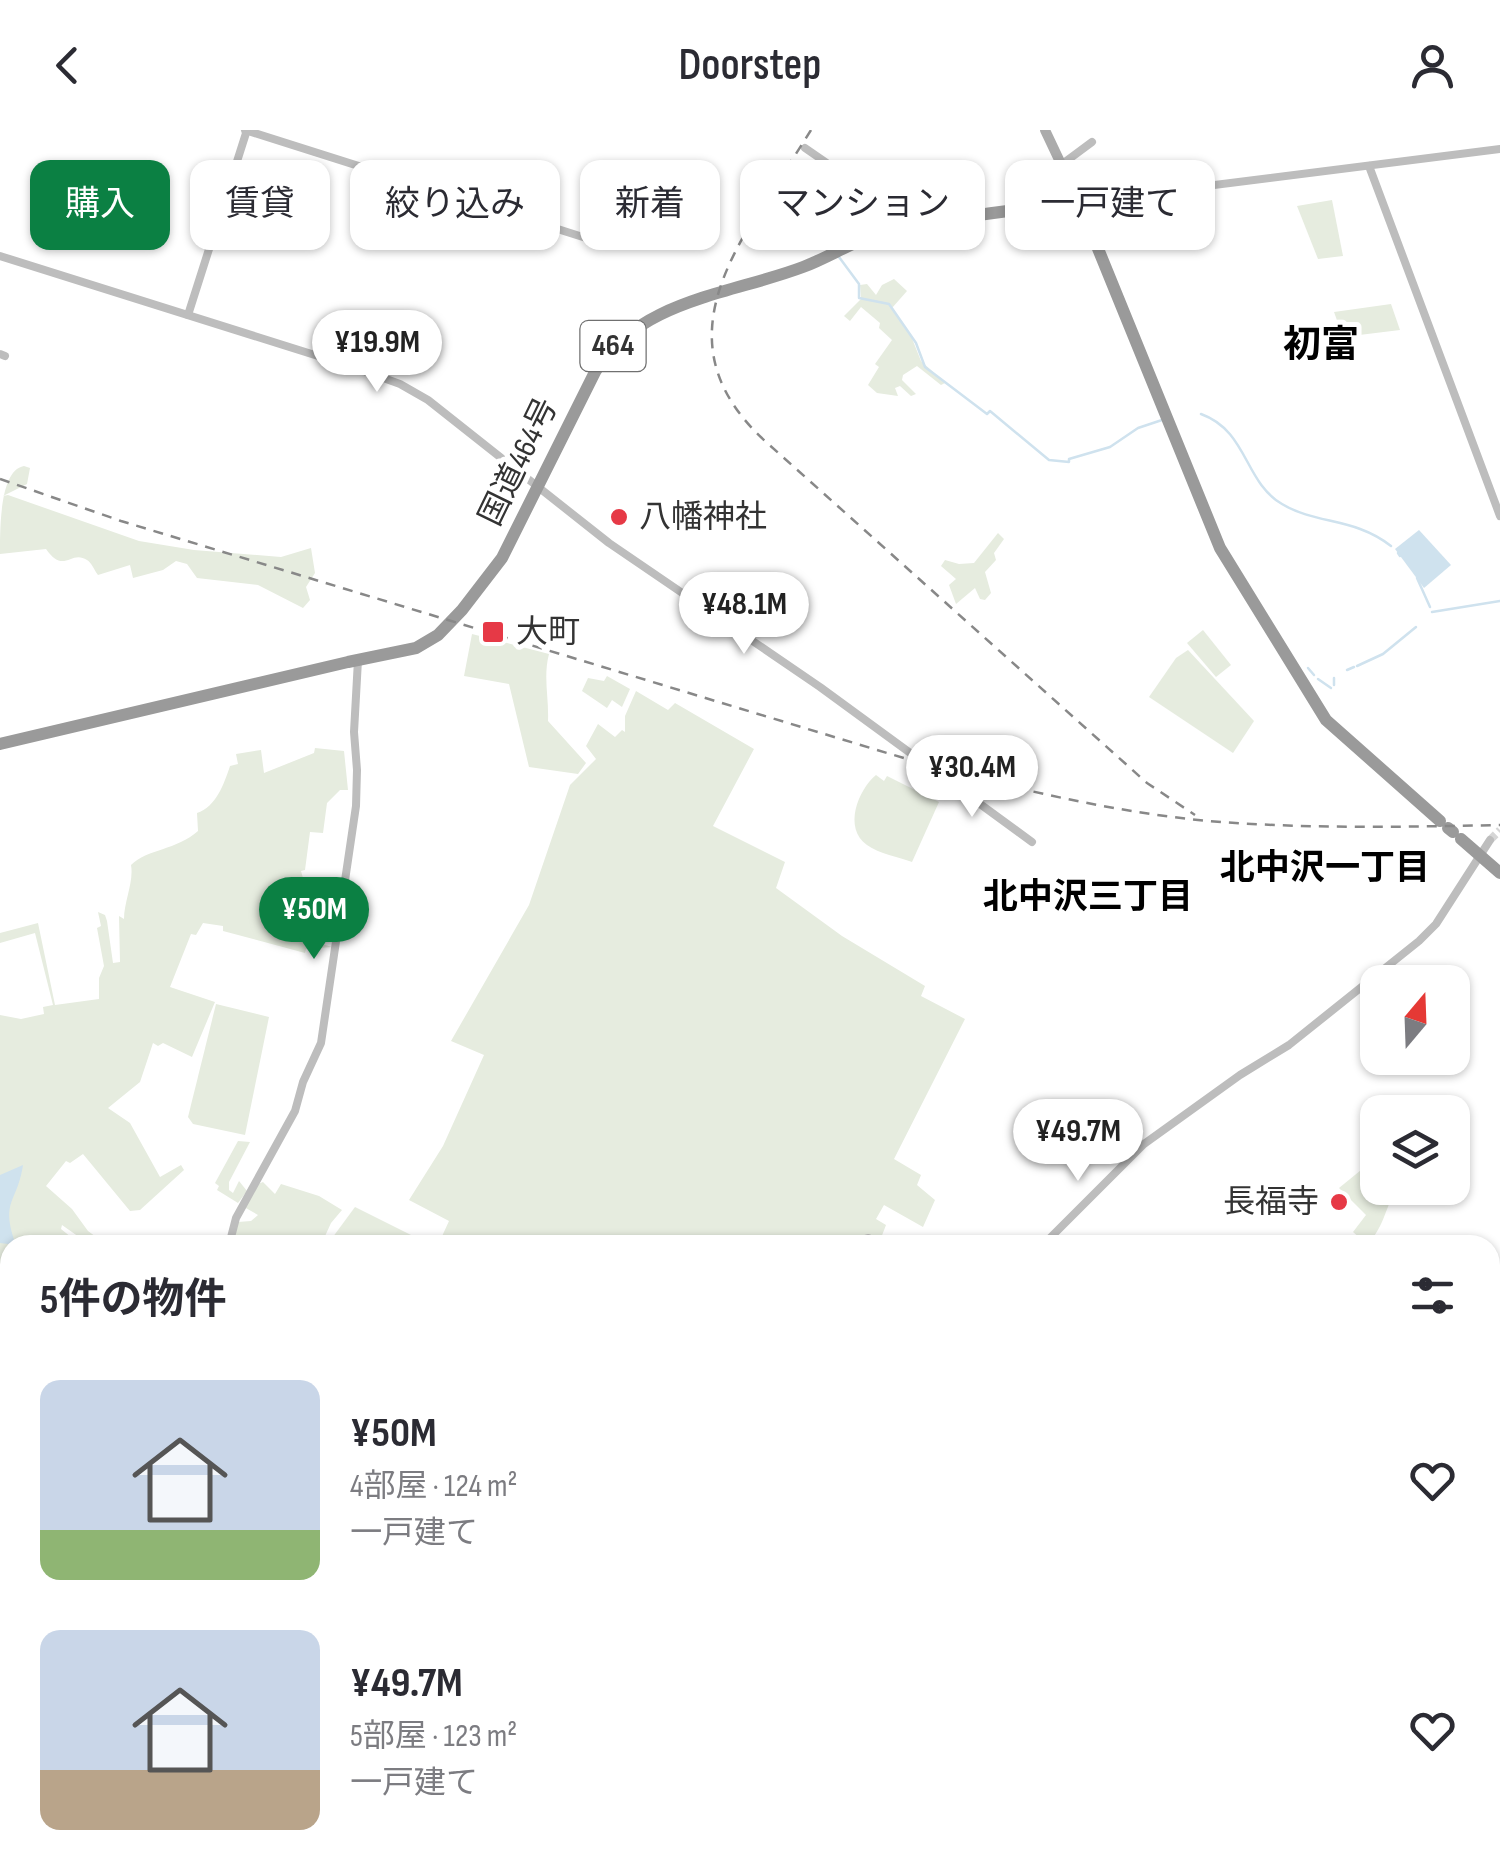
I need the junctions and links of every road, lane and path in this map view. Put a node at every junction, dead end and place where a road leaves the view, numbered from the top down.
1 (246, 130) edge
2 (1044, 130) edge
3 (1092, 142) dead end
4 (805, 148) dead end
5 (1500, 149) edge
6 (822, 160) edge
7 (1059, 160) edge
8 (1068, 160) edge
9 (1369, 166) junction
10 (1215, 185) edge
11 (580, 236) edge
12 (841, 250) edge
13 (1098, 250) edge
14 (0, 256) edge
15 (188, 315) junction
16 (536, 486) junction
17 (1500, 516) edge
18 (358, 660) junction
19 (0, 744) edge
20 (1490, 840) dead end
21 (1032, 842) dead end
22 (1478, 854) junction
23 (1500, 873) edge
24 (232, 1235) edge
25 (1053, 1235) edge

1 - 11 street
1 - 15 street
2 - 7 main road
3 - 8 street
4 - 6 street
5 - 9 street
9 - 10 street
9 - 17 street
12 - 16 highway, 国道464号 / 464
13 - 22 highway
14 - 15 street
15 - 16 street
16 - 18 highway, 国道464号 / 464
16 - 21 street
18 - 19 highway, 国道464号 / 464
18 - 24 street
20 - 22 street
22 - 23 highway
22 - 25 street

